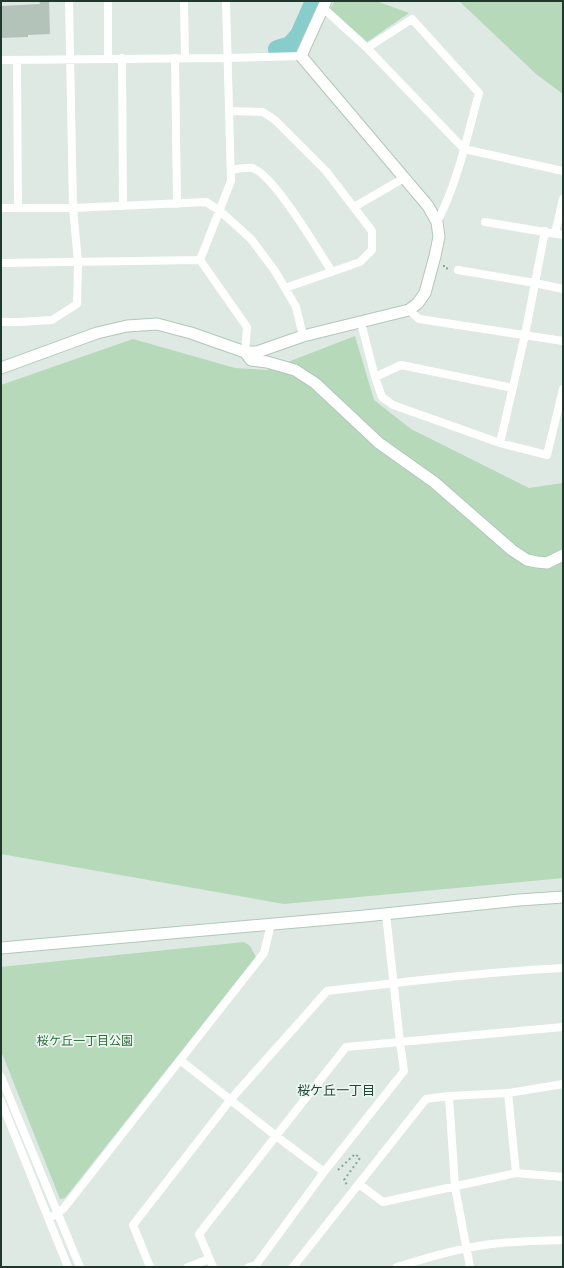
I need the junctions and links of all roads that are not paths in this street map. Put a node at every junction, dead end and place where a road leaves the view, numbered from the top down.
1 (69, 1) edge
2 (108, 1) edge
3 (184, 1) edge
4 (226, 1) edge
5 (324, 4) edge
6 (367, 48) junction
7 (301, 56) junction
8 (108, 58) junction
9 (122, 58) junction
10 (175, 58) junction
11 (185, 58) junction
12 (227, 58) junction
13 (71, 59) junction
14 (1, 60) edge
15 (17, 60) junction
16 (229, 111) junction
17 (464, 149) junction
18 (231, 170) junction
19 (563, 171) edge
20 (404, 178) junction
21 (563, 198) edge
22 (177, 204) junction
23 (123, 206) junction
24 (354, 207) junction
25 (1, 208) edge
26 (18, 208) junction
27 (73, 208) junction
28 (219, 210) junction
29 (437, 222) junction
30 (485, 222) dead end
31 (545, 231) junction
32 (559, 234) edge
33 (200, 260) junction
34 (78, 262) junction
35 (1, 263) edge
36 (458, 270) road end
37 (332, 272) junction
38 (535, 284) junction
39 (285, 288) junction
40 (563, 289) edge
41 (409, 310) junction
42 (1, 322) edge
43 (361, 323) junction
44 (525, 335) junction
45 (303, 336) junction
46 (563, 341) edge
47 (245, 352) junction
48 (1, 368) edge
49 (376, 377) junction
50 (513, 388) junction
51 (563, 389) edge
52 (500, 443) junction
53 (563, 555) edge
54 (563, 897) edge
55 (386, 914) junction
56 (271, 924) junction
57 (1, 948) edge
58 (563, 968) edge
59 (394, 983) junction
60 (563, 1027) edge
61 (400, 1042) junction
62 (180, 1060) junction
63 (1, 1077) edge
64 (563, 1084) edge
65 (508, 1093) junction
66 (449, 1096) junction
67 (231, 1099) junction
68 (1, 1101) edge
69 (276, 1136) junction
70 (324, 1172) junction
71 (516, 1173) junction
72 (563, 1177) edge
73 (359, 1184) junction
74 (455, 1187) junction
75 (57, 1214) junction
76 (49, 1218) junction
77 (563, 1240) edge
78 (466, 1249) junction
79 (209, 1259) junction
80 (68, 1267) edge
81 (80, 1267) edge
82 (150, 1267) edge
83 (188, 1267) edge
84 (213, 1267) edge
85 (249, 1267) edge
86 (293, 1267) edge
87 (397, 1267) edge
88 (470, 1267) edge

1 - 13 street
2 - 8 street
3 - 11 street
4 - 12 street
5 - 6 street
5 - 7 street
6 - 17 street
6 - 17 street
7 - 12 street
7 - 20 street
8 - 9 street
8 - 13 street
9 - 10 street
9 - 23 street
10 - 11 street
10 - 22 street
11 - 12 street
12 - 16 street
13 - 15 street
13 - 27 street
14 - 15 street
15 - 26 street
16 - 18 street
16 - 24 street
17 - 19 street
17 - 29 street
18 - 28 street
18 - 37 street
20 - 24 street
20 - 29 street
21 - 32 street
22 - 23 street
22 - 28 street
23 - 27 street
24 - 37 street
25 - 26 street
26 - 27 street
27 - 34 street
28 - 33 street
28 - 39 street
29 - 41 street
30 - 31 street
31 - 32 street
31 - 38 street
33 - 34 street
33 - 47 street
34 - 35 street
34 - 42 street
36 - 38 street
37 - 39 street
38 - 40 street
38 - 44 street
39 - 45 street
41 - 43 street
41 - 44 street
43 - 45 street
43 - 49 street
44 - 46 street
44 - 50 street
45 - 47 street
47 - 48 street
47 - 53 street
49 - 50 street
49 - 52 street
50 - 52 street
51 - 52 street
54 - 55 street
55 - 56 street
55 - 59 street
56 - 57 street
56 - 62 street
58 - 59 street
59 - 61 street
59 - 67 street
60 - 61 street
61 - 69 street
61 - 70 street
62 - 67 street
62 - 75 street
63 - 75 street
64 - 65 street
65 - 66 street
65 - 71 street
66 - 73 street
66 - 74 street
67 - 69 street
67 - 82 street
68 - 76 street
69 - 70 street
69 - 79 street
70 - 85 street
71 - 72 street
71 - 74 street
73 - 74 street
73 - 86 street
74 - 78 street
75 - 76 street
75 - 81 street
76 - 80 street
77 - 78 street
78 - 87 street
78 - 88 street
79 - 83 street
79 - 84 street

